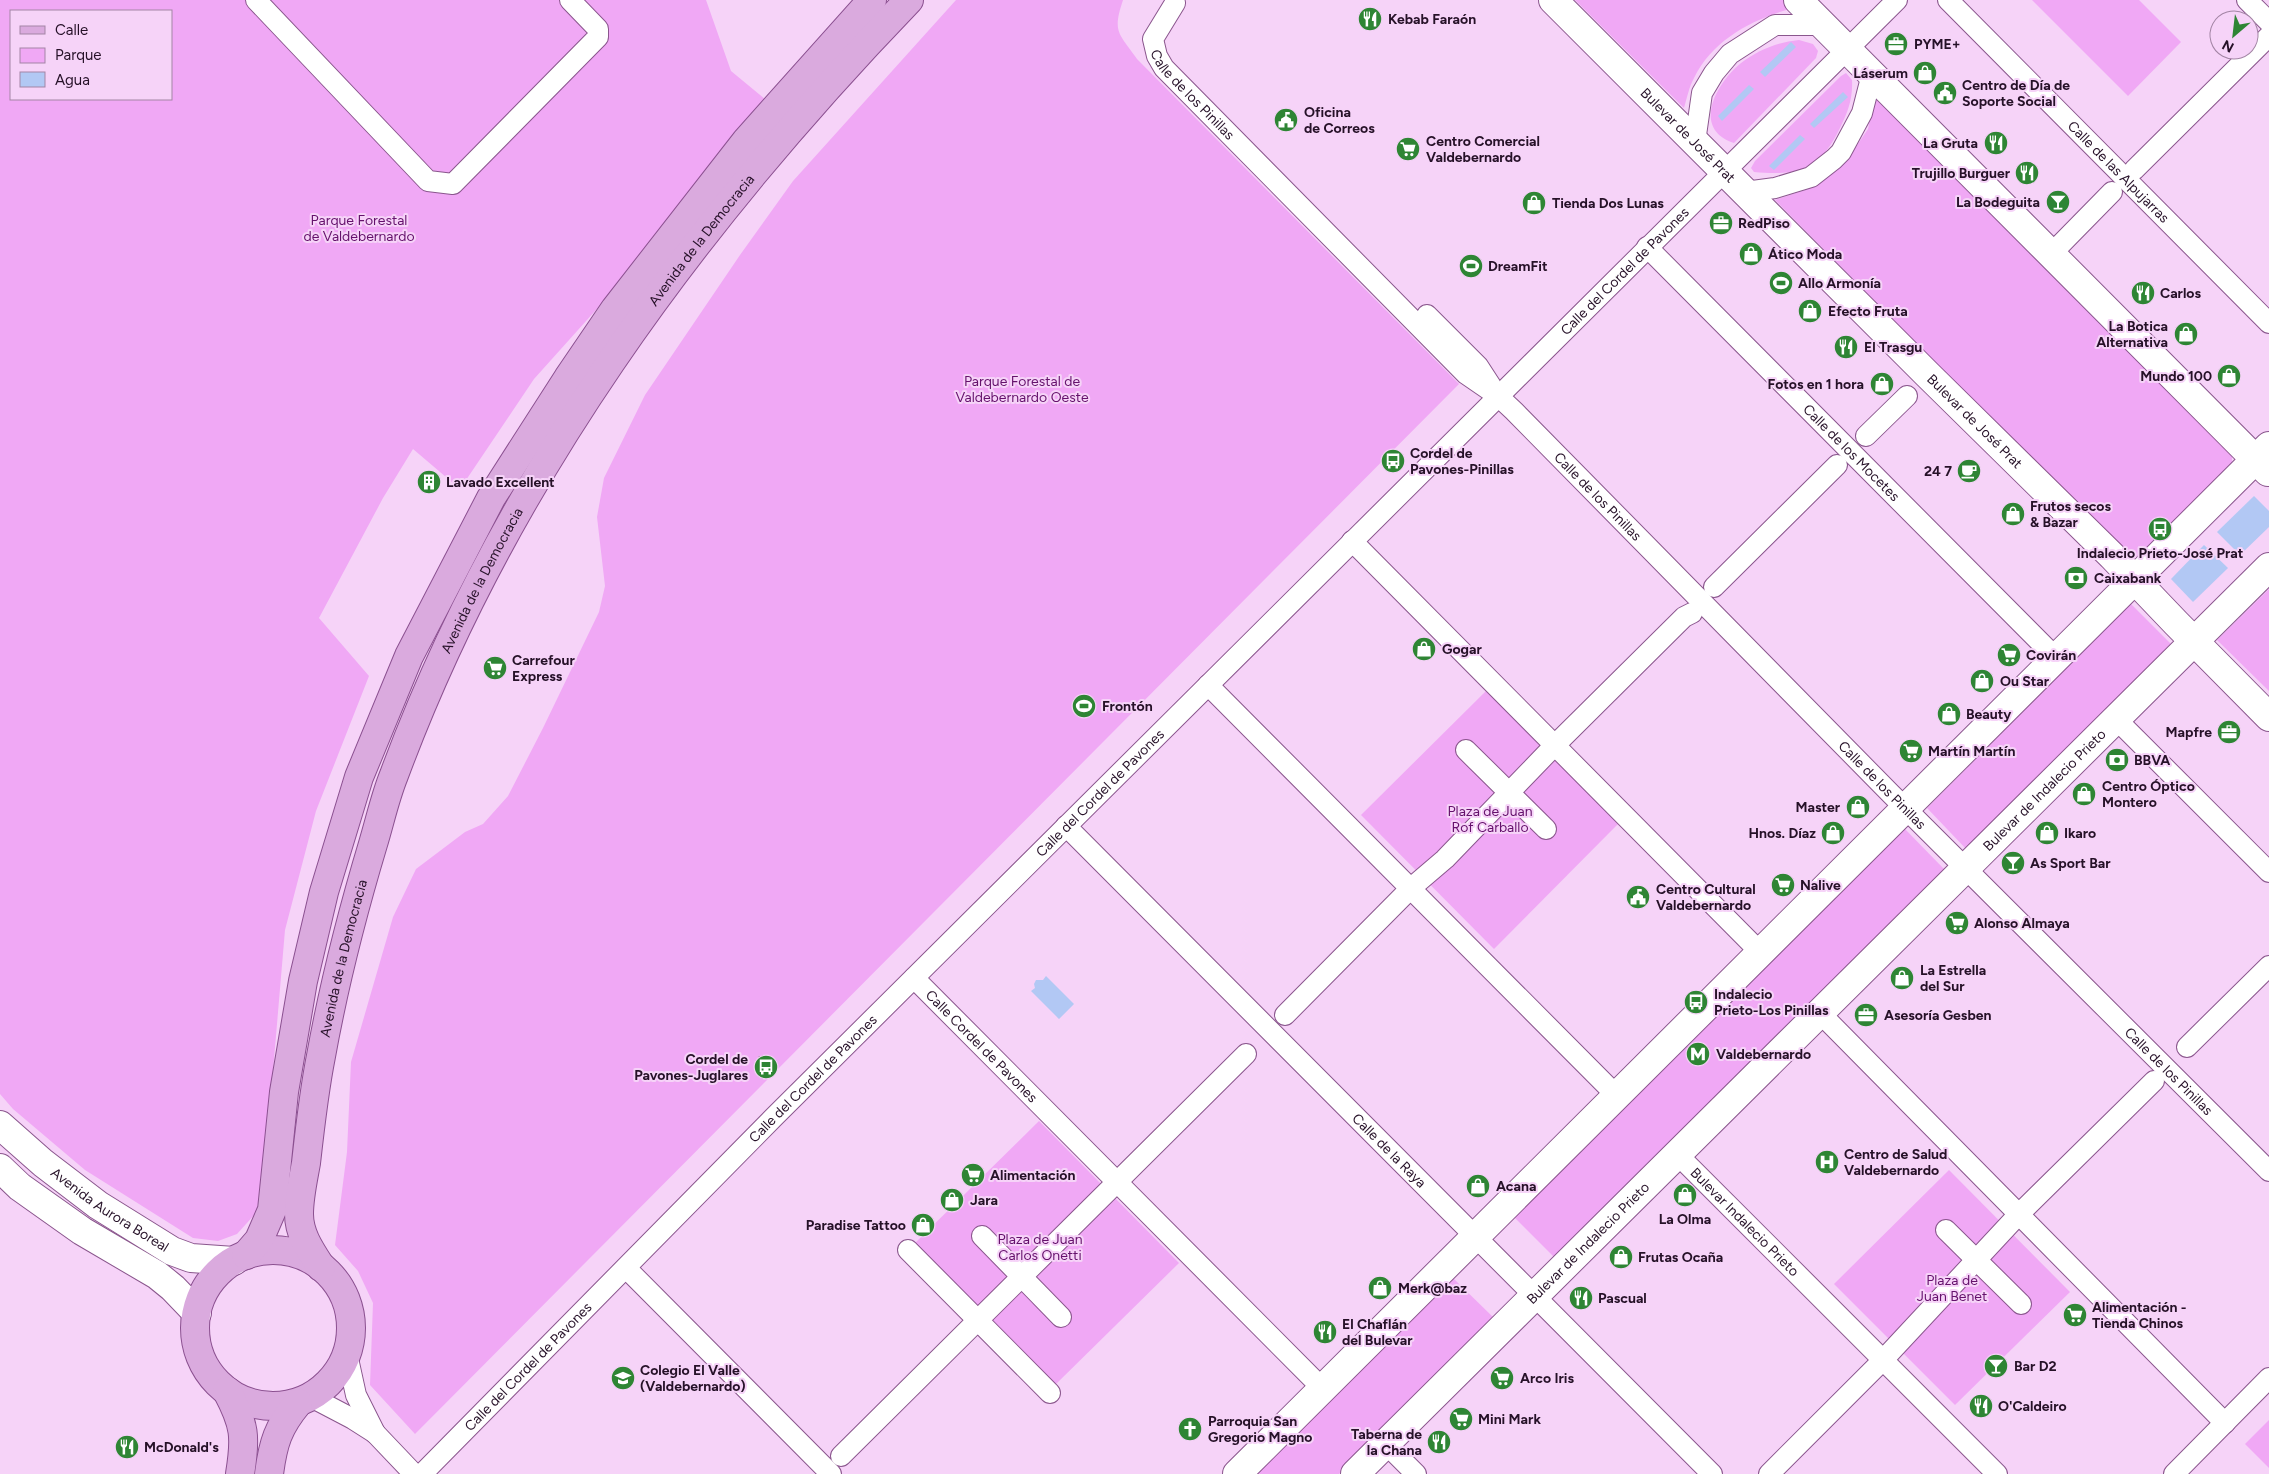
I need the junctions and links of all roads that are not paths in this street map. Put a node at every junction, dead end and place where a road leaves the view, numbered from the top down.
1 (256, 0) edge
2 (570, 0) edge
3 (872, 0) edge
4 (909, 0) edge
5 (1553, 0) edge
6 (1798, 0) edge
7 (1897, 0) edge
8 (1948, 0) edge
9 (2247, 0) edge
10 (2269, 22) edge
11 (1822, 25) junction
12 (2269, 36) edge
13 (1847, 50) junction
14 (1872, 74) junction
15 (1695, 142) junction
16 (2134, 170) dead end
17 (1723, 171) junction
18 (1745, 192) junction
19 (2112, 192) dead end
20 (2059, 246) dead end
21 (1647, 247) junction
22 (2269, 323) edge
23 (1498, 396) junction
24 (1907, 396) dead end
25 (1866, 436) dead end
26 (2264, 460) edge
27 (1838, 465) dead end
28 (1352, 541) junction
29 (2269, 567) edge
30 (2136, 580) junction
31 (1714, 587) dead end
32 (1692, 613) dead end
33 (2195, 641) junction
34 (2056, 658) junction
35 (1208, 685) junction
36 (2269, 717) edge
37 (2116, 718) junction
38 (1555, 745) junction
39 (1466, 750) dead end
40 (1510, 794) junction
41 (1907, 807) junction
42 (1066, 826) junction
43 (1546, 829) dead end
44 (1966, 867) junction
45 (2269, 872) edge
46 (1411, 888) junction
47 (1760, 953) junction
48 (2269, 966) edge
49 (914, 978) junction
50 (1820, 1013) junction
51 (1285, 1015) dead end
52 (2187, 1047) dead end
53 (1246, 1054) dead end
54 (2154, 1081) dead end
55 (1617, 1096) junction
56 (0, 1125) edge
57 (1678, 1154) junction
58 (0, 1168) edge
59 (2269, 1171) edge
60 (1118, 1183) junction
61 (2019, 1214) junction
62 (1946, 1230) dead end
63 (982, 1236) dead end
64 (1476, 1237) junction
65 (908, 1250) dead end
66 (240, 1258) junction
67 (1975, 1260) junction
68 (321, 1267) junction
69 (626, 1268) junction
70 (1022, 1278) junction
71 (1534, 1296) junction
72 (2021, 1304) dead end
73 (197, 1312) junction
74 (1061, 1317) dead end
75 (977, 1320) junction
76 (347, 1354) junction
77 (1883, 1360) junction
78 (2269, 1378) edge
79 (1323, 1389) junction
80 (227, 1391) junction
81 (1050, 1392) dead end
82 (304, 1400) junction
83 (2225, 1423) junction
84 (375, 1433) junction
85 (1386, 1443) junction
86 (841, 1456) dead end
87 (240, 1474) edge
88 (269, 1474) edge
89 (414, 1474) edge
90 (422, 1474) edge
91 (831, 1474) edge
92 (1237, 1474) edge
93 (1355, 1474) edge
94 (1416, 1474) edge
95 (1712, 1474) edge
96 (1769, 1474) edge
97 (1997, 1474) edge
98 (2174, 1474) edge

1 - 2 street
3 - 66 main road, Avenida de la Democracia
4 - 68 main road, Avenida de la Democracia
5 - 15 street, Bulevar de José Prat
6 - 11 street
7 - 13 street, Calle del Cordel de Pavones
8 - 22 street, Calle de las Alpujarras
9 - 10 street
11 - 13 street
11 - 15 street
12 - 16 street
13 - 14 street
13 - 17 street, Calle del Cordel de Pavones
14 - 18 street
14 - 26 street
15 - 17 street, Bulevar de José Prat
17 - 18 street, Bulevar de José Prat
17 - 21 street, Calle del Cordel de Pavones
18 - 30 street, Bulevar de José Prat
19 - 20 street
21 - 23 street, Calle del Cordel de Pavones
21 - 34 street, Calle de los Mocetes
23 - 23 street, Calle de los Pinillas
23 - 28 street, Calle del Cordel de Pavones
23 - 41 street, Calle de los Pinillas
24 - 25 street
26 - 30 street
27 - 31 street
28 - 35 street, Calle del Cordel de Pavones
28 - 38 street
29 - 33 street, Bulevar de Indalecio Prieto
30 - 33 street, Bulevar de José Prat
30 - 34 street
32 - 38 street
33 - 36 street, Bulevar de José Prat
33 - 37 street, Bulevar de Indalecio Prieto
34 - 41 street
35 - 42 street, Calle del Cordel de Pavones
35 - 46 street
37 - 44 street, Bulevar de Indalecio Prieto
37 - 45 street
38 - 40 street
38 - 47 street
39 - 40 street
40 - 43 street
40 - 46 street
41 - 44 street, Calle de los Pinillas
41 - 47 street
42 - 49 street, Calle del Cordel de Pavones
42 - 64 street, Calle de la Raya
44 - 50 street, Bulevar de Indalecio Prieto
44 - 59 street, Calle de los Pinillas
46 - 51 street
46 - 55 street
47 - 55 street
48 - 52 street
49 - 60 street, Calle Cordel de Pavones
49 - 69 street, Calle del Cordel de Pavones
50 - 57 street, Bulevar de Indalecio Prieto
50 - 61 street
53 - 60 street
54 - 61 street
55 - 64 street
56 - 66 street, Avenida Aurora Boreal
57 - 71 street, Bulevar de Indalecio Prieto
57 - 77 street, Bulevar Indalecio Prieto
58 - 73 street
60 - 70 street
60 - 79 street, Calle Cordel de Pavones
61 - 67 street
61 - 83 street
62 - 67 street
63 - 70 street
64 - 71 street, Calle de la Raya
64 - 79 street
65 - 75 street
66 - 68 main road
66 - 73 main road
67 - 72 street
67 - 77 street
68 - 76 main road
69 - 90 street, Calle del Cordel de Pavones
69 - 91 street
70 - 74 street
70 - 75 street
71 - 85 street, Bulevar de Indalecio Prieto
71 - 95 street, Calle de la Raya
73 - 80 main road
75 - 81 street
75 - 86 street
76 - 82 main road
76 - 84 street
77 - 96 street
77 - 97 street
78 - 83 street
79 - 92 street
80 - 82 main road
80 - 87 main road
82 - 84 street
82 - 88 main road
83 - 98 street
84 - 89 street
85 - 93 street, Bulevar de Indalecio Prieto
85 - 94 street

